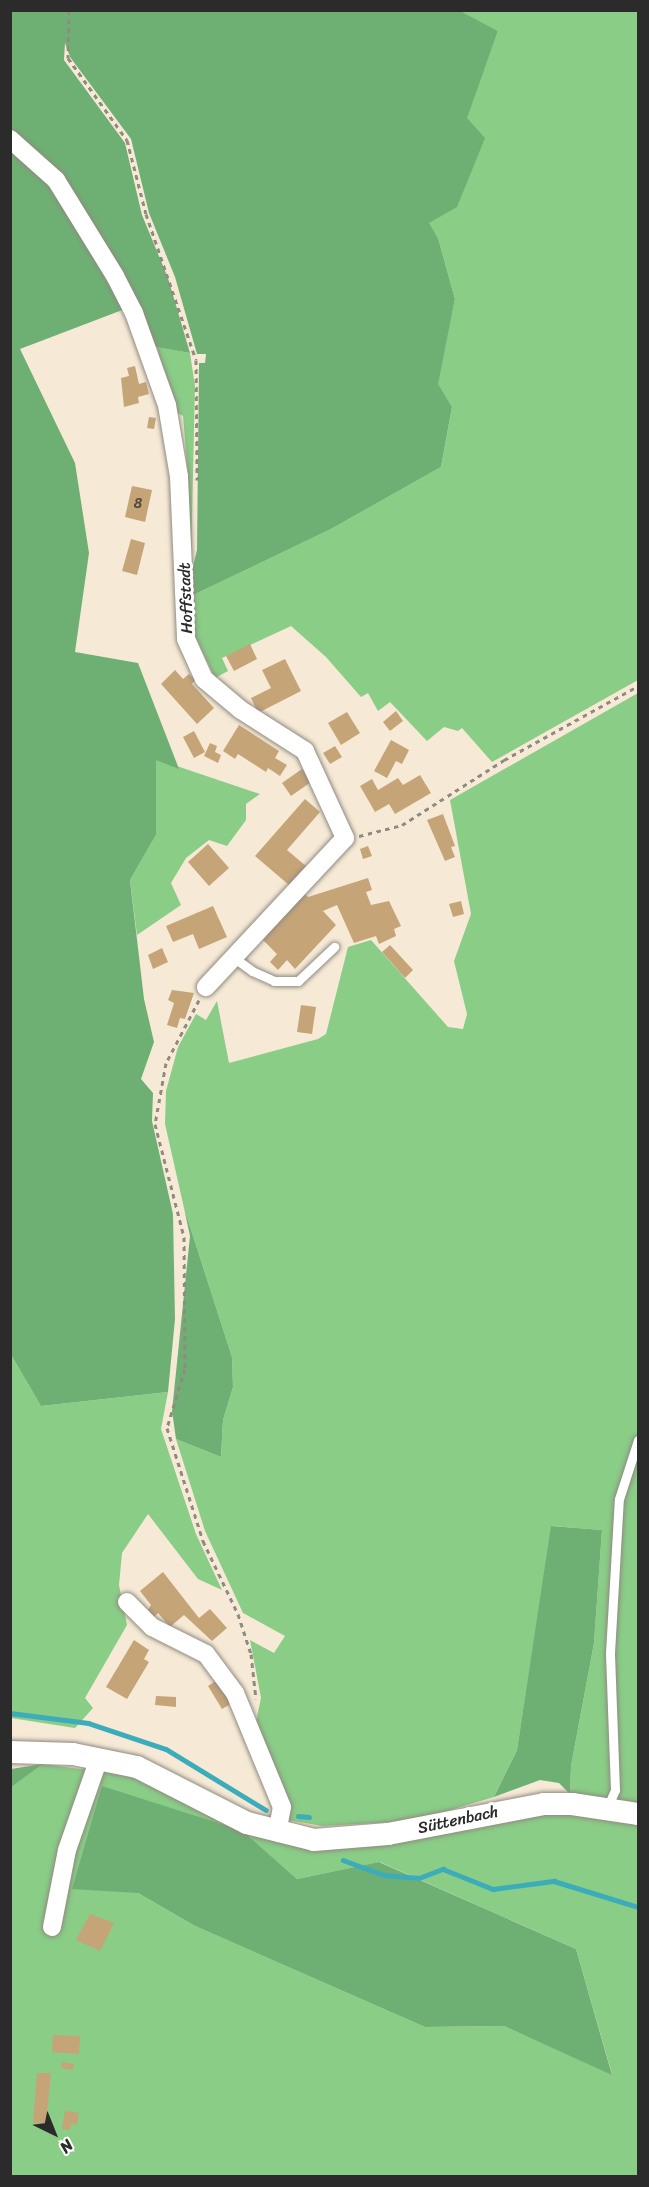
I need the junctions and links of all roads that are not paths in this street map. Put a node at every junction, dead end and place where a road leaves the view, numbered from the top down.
1 (10, 139) edge
2 (334, 948) dead end
3 (233, 957) junction
4 (206, 987) road end
5 (639, 1440) edge
6 (127, 1602) dead end
7 (10, 1752) edge
8 (99, 1758) junction
9 (607, 1808) junction
10 (639, 1814) edge
11 (277, 1833) junction
12 (52, 1927) dead end

1 - 3 street, Hoffstadt
2 - 3 lane
3 - 4 street
5 - 9 lane
6 - 11 street
7 - 8 street, Süttenbach
8 - 11 street, Süttenbach
8 - 12 street
9 - 10 street, Süttenbach
9 - 11 street, Süttenbach

